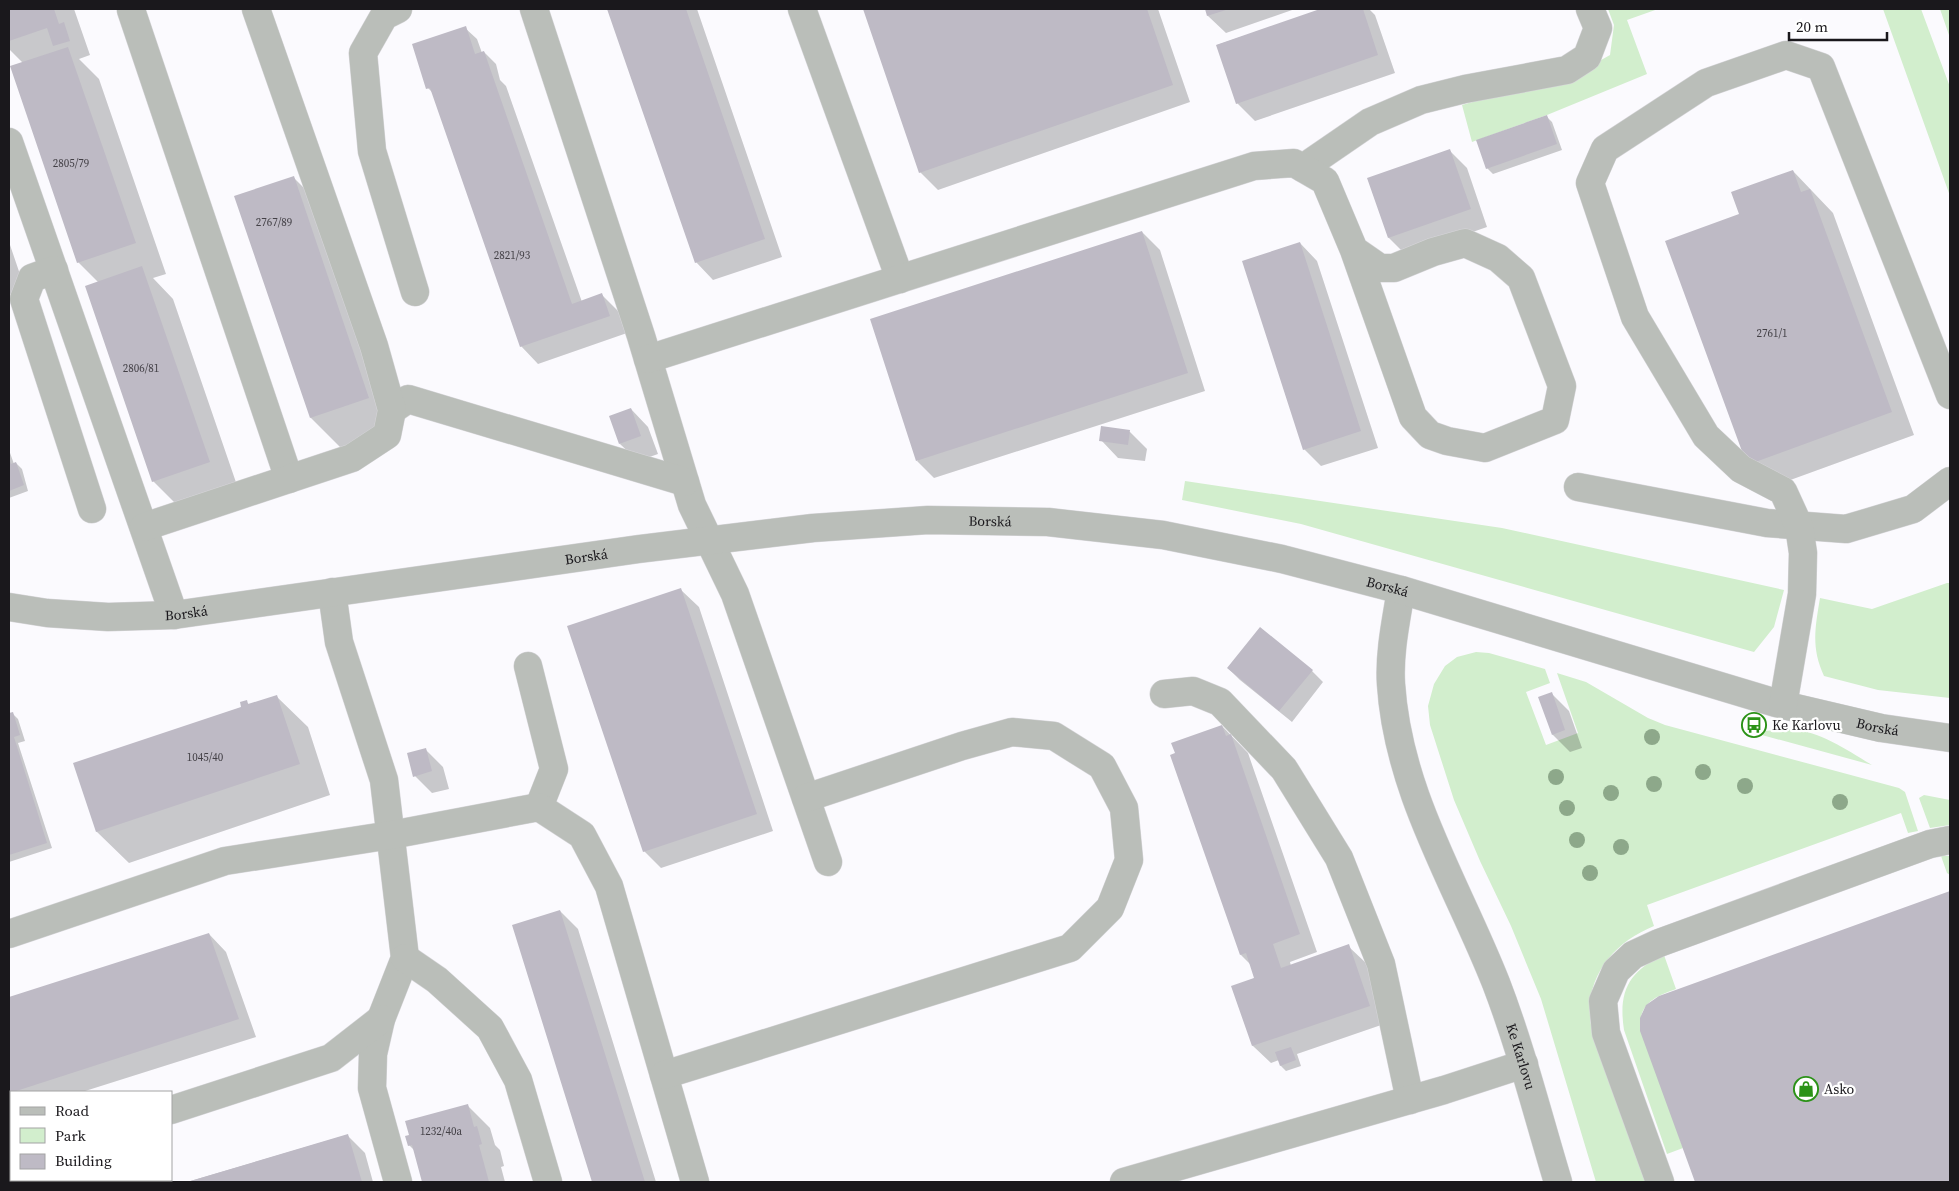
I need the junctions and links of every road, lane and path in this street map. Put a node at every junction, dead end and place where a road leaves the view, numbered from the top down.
1 (256, 9) edge
2 (398, 9) edge
3 (534, 9) edge
4 (802, 9) edge
5 (1590, 9) edge
6 (131, 10) dead end
7 (9, 142) edge
8 (1303, 168) junction
9 (1354, 250) junction
10 (54, 270) junction
11 (900, 279) junction
12 (415, 292) dead end
13 (648, 359) junction
14 (1950, 395) edge
15 (392, 410) junction
16 (289, 480) junction
17 (1950, 481) edge
18 (685, 482) junction
19 (1578, 488) dead end
20 (92, 509) dead end
21 (1799, 526) junction
22 (144, 528) junction
23 (709, 540) junction
24 (1401, 590) junction
25 (332, 592) junction
26 (9, 607) edge
27 (174, 615) junction
28 (528, 666) dead end
29 (1164, 694) dead end
30 (1783, 705) junction
31 (1950, 738) edge
32 (806, 798) junction
33 (539, 807) junction
34 (391, 835) junction
35 (1950, 840) edge
36 (828, 862) dead end
37 (9, 934) edge
38 (405, 958) junction
39 (381, 1019) junction
40 (1524, 1064) junction
41 (664, 1075) junction
42 (1410, 1100) junction
43 (172, 1110) edge
44 (398, 1182) edge
45 (548, 1182) edge
46 (695, 1182) edge
47 (1124, 1182) edge
48 (1558, 1182) edge
49 (1660, 1182) edge

1 - 15 street
2 - 12 street
3 - 13 street
4 - 11 street
5 - 8 street
6 - 16 street
7 - 10 street
8 - 9 street
8 - 11 street
9 - 9 street
10 - 20 street
10 - 22 street
11 - 13 street
13 - 18 street
14 - 21 street
15 - 16 street
15 - 18 street
16 - 22 street
17 - 21 street
18 - 23 street
19 - 21 street
21 - 30 street
22 - 27 street
23 - 24 street, Borská
23 - 25 street, Borská
23 - 32 street
24 - 30 street, Borská
24 - 40 street, Ke Karlovu
25 - 27 street, Borská
25 - 34 street
26 - 27 street, Borská
28 - 33 street
29 - 42 street
30 - 31 street, Borská
32 - 36 street
32 - 41 street
33 - 34 street
33 - 41 street
34 - 37 street
34 - 38 street
35 - 49 street
38 - 39 street
38 - 45 street
39 - 43 street
39 - 44 street
40 - 42 street
40 - 48 street, Ke Karlovu
41 - 46 street
42 - 47 street

